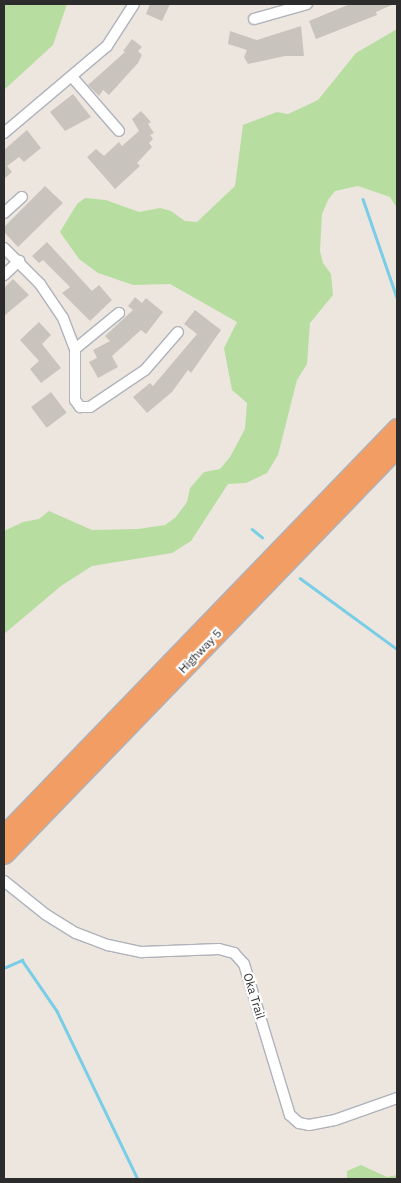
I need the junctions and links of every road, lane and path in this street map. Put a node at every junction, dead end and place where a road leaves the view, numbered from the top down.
1 (134, 4) edge
2 (307, 4) edge
3 (254, 18) dead end
4 (73, 78) junction
5 (119, 131) dead end
6 (4, 133) edge
7 (22, 197) dead end
8 (4, 213) edge
9 (4, 248) edge
10 (19, 261) junction
11 (4, 275) edge
12 (119, 313) dead end
13 (178, 332) dead end
14 (75, 349) junction
15 (397, 428) edge
16 (397, 447) edge
17 (4, 835) edge
18 (4, 854) edge
19 (4, 881) edge
20 (397, 1098) edge

1 - 4 street
2 - 3 street
4 - 5 street
4 - 6 street
7 - 8 street
9 - 10 street
10 - 11 street
10 - 14 street
12 - 14 street
13 - 14 street
15 - 17 highway, Highway 5
16 - 18 highway, Highway 5
19 - 20 street, Oka Trail

